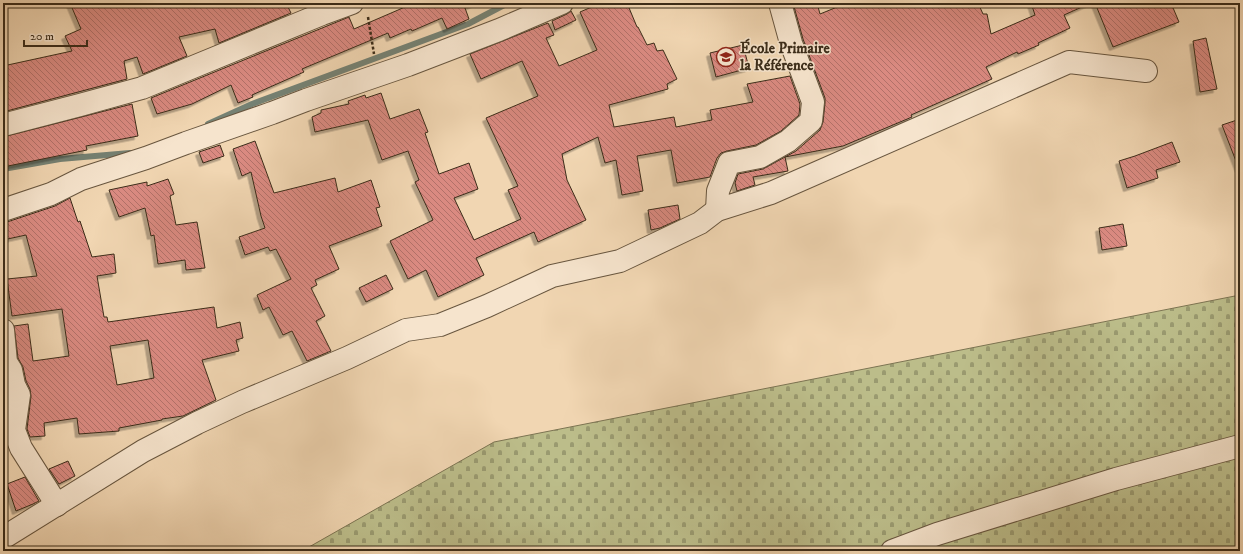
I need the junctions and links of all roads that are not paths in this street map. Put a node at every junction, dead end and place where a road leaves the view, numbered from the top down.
1 (562, 3) edge
2 (780, 3) edge
3 (360, 6) edge
4 (1146, 71) dead end
5 (3, 125) edge
6 (3, 210) edge
7 (718, 210) junction
8 (3, 330) edge
9 (1240, 446) edge
10 (57, 505) junction
11 (3, 538) edge
12 (892, 551) edge

1 - 6 street
2 - 7 street
3 - 5 street
4 - 7 street
7 - 10 street
8 - 10 street
9 - 12 street
10 - 11 street

